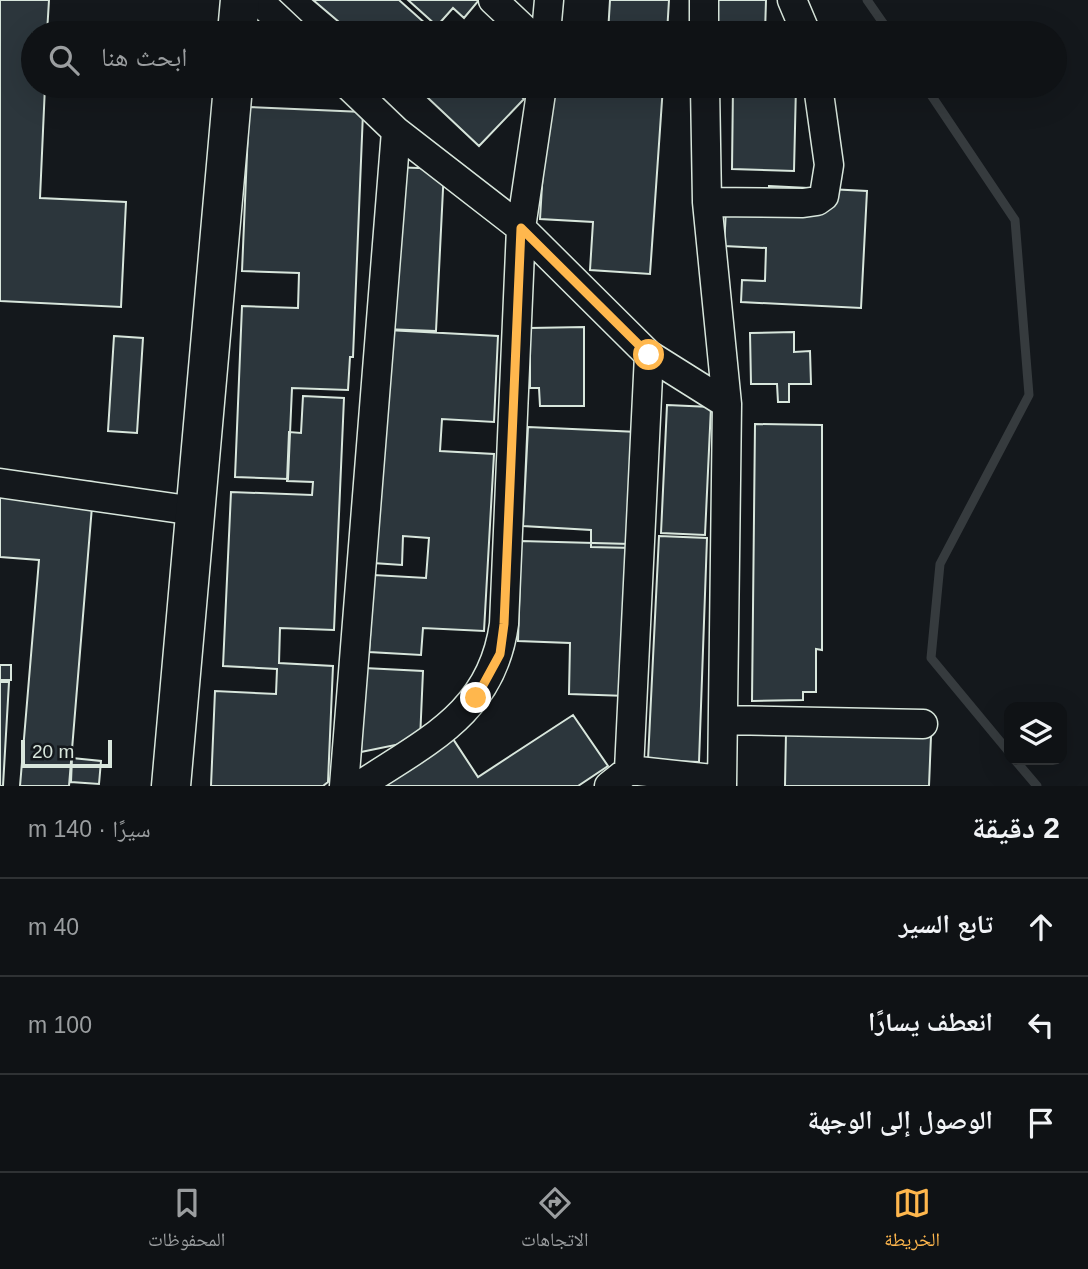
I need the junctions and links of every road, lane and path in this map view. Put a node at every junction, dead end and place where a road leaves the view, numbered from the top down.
1 (240, 0) edge
2 (258, 0) edge
3 (493, 0) edge
4 (549, 0) edge
5 (704, 0) edge
6 (792, 0) edge
7 (238, 21) edge
8 (280, 21) edge
9 (515, 21) edge
10 (547, 21) edge
11 (704, 21) edge
12 (801, 21) edge
13 (232, 98) edge
14 (362, 98) edge
15 (540, 98) edge
16 (705, 98) edge
17 (820, 98) edge
18 (396, 131) junction
19 (707, 202) junction
20 (521, 228) junction
21 (649, 355) junction
22 (727, 404) junction
23 (0, 483) edge
24 (195, 511) junction
25 (723, 720) junction
26 (923, 724) dead end
27 (619, 778) edge
28 (722, 783) edge
29 (171, 786) edge
30 (344, 786) edge
31 (359, 786) edge

1 - 7 main road
2 - 8 street
3 - 9 street
4 - 10 street
5 - 11 street
6 - 12 street
13 - 24 main road
14 - 18 street
15 - 20 street
16 - 19 street
17 - 19 street
18 - 20 street
18 - 30 street
19 - 22 street
20 - 21 street
20 - 31 street
21 - 22 street
21 - 27 street
22 - 25 street
23 - 24 street
24 - 29 main road
25 - 26 street
25 - 28 street
27 - 28 street

